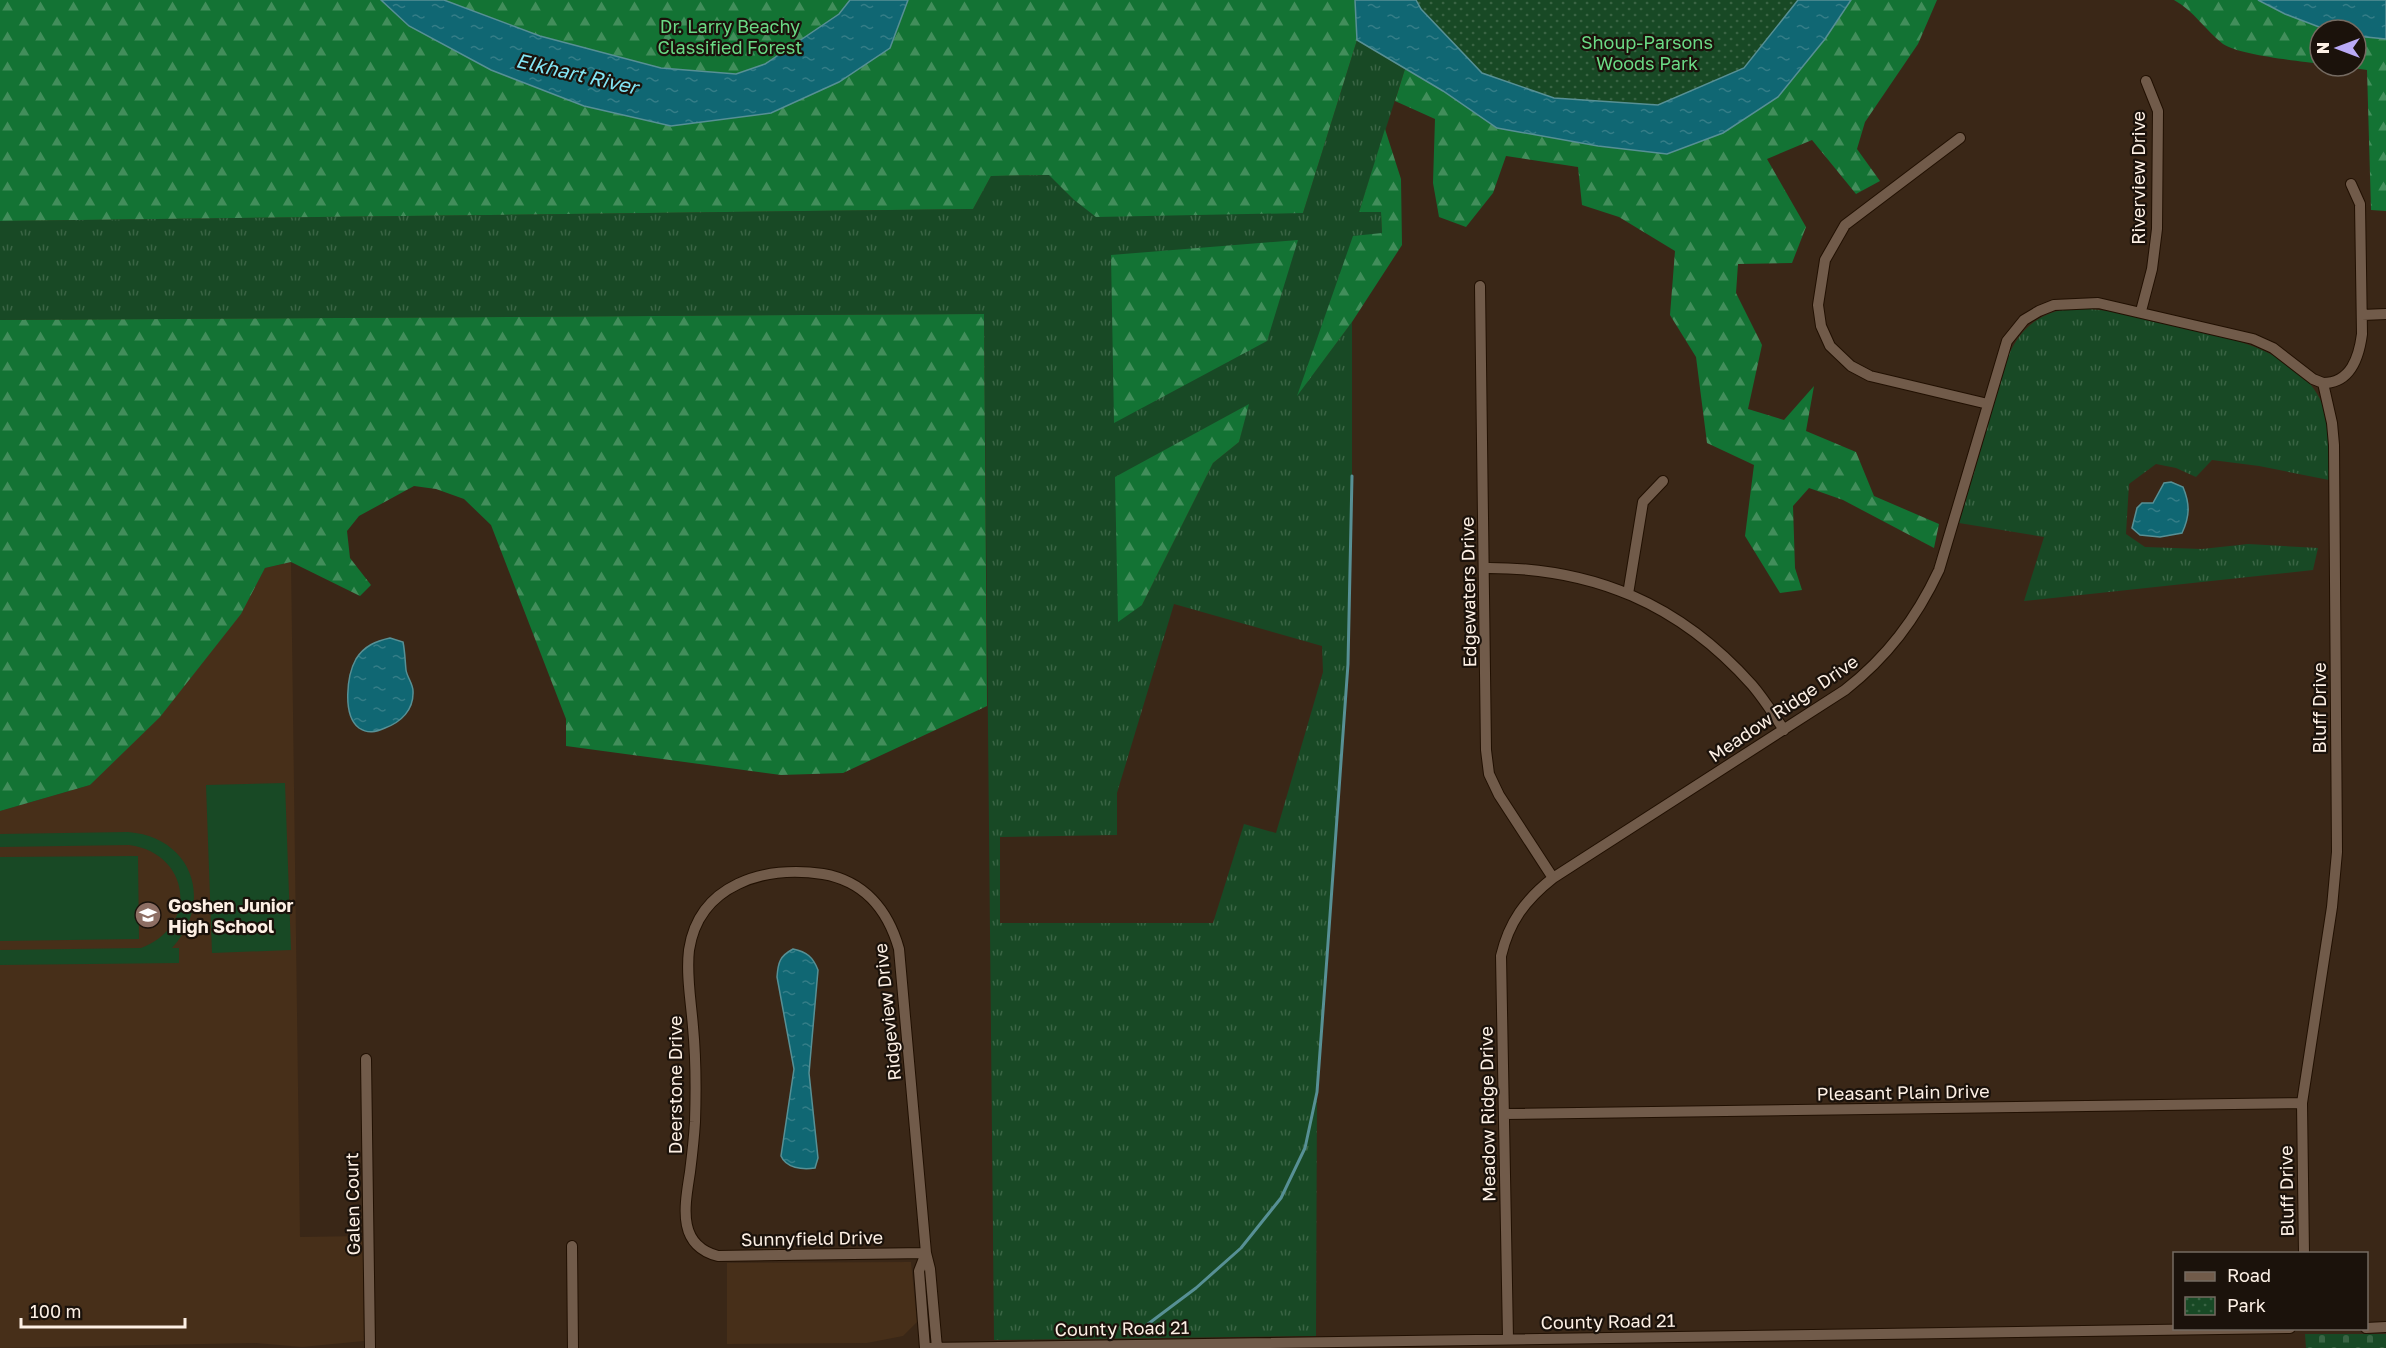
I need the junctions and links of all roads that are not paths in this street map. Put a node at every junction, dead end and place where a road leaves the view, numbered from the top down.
1 (2146, 81) dead end
2 (1960, 138) dead end
3 (2351, 184) dead end
4 (1480, 286) dead end
5 (2141, 311) junction
6 (2386, 314) edge
7 (2362, 315) junction
8 (2323, 383) junction
9 (1988, 404) junction
10 (1663, 481) dead end
11 (1485, 568) junction
12 (1628, 594) junction
13 (1784, 730) junction
14 (1553, 878) junction
15 (699, 918) joint
16 (366, 1059) dead end
17 (2302, 1103) junction
18 (1504, 1114) junction
19 (572, 1246) dead end
20 (702, 1249) joint
21 (2304, 1252) edge
22 (926, 1253) junction
23 (2368, 1328) edge
24 (2386, 1328) edge
25 (2212, 1330) edge
26 (1508, 1339) junction
27 (1172, 1346) edge
28 (370, 1348) edge
29 (573, 1348) edge
30 (926, 1348) edge
31 (937, 1348) edge

1 - 5 street, Riverview Drive
2 - 9 street
3 - 7 street
4 - 11 street, Edgewaters Drive
5 - 8 street, Meadow Ridge Drive
5 - 9 street, Meadow Ridge Drive
6 - 7 street
7 - 8 street
8 - 17 street, Bluff Drive
9 - 13 street, Meadow Ridge Drive
10 - 12 street
11 - 12 street
11 - 14 street, Edgewaters Drive
12 - 13 street
13 - 14 street, Meadow Ridge Drive
14 - 18 street, Meadow Ridge Drive
15 - 20 street, Deerstone Drive
15 - 22 street, Ridgeview Drive
16 - 28 street, Galen Court
17 - 18 street, Pleasant Plain Drive
17 - 21 street, Bluff Drive
18 - 26 street, Meadow Ridge Drive
19 - 29 street
20 - 22 street, Sunnyfield Drive
22 - 30 street, Ridgeview Drive
22 - 31 street, Ridgeview Drive
23 - 24 street
25 - 26 street, County Road 21
26 - 27 street, County Road 21
27 - 31 street, County Road 21
30 - 31 street, County Road 21

